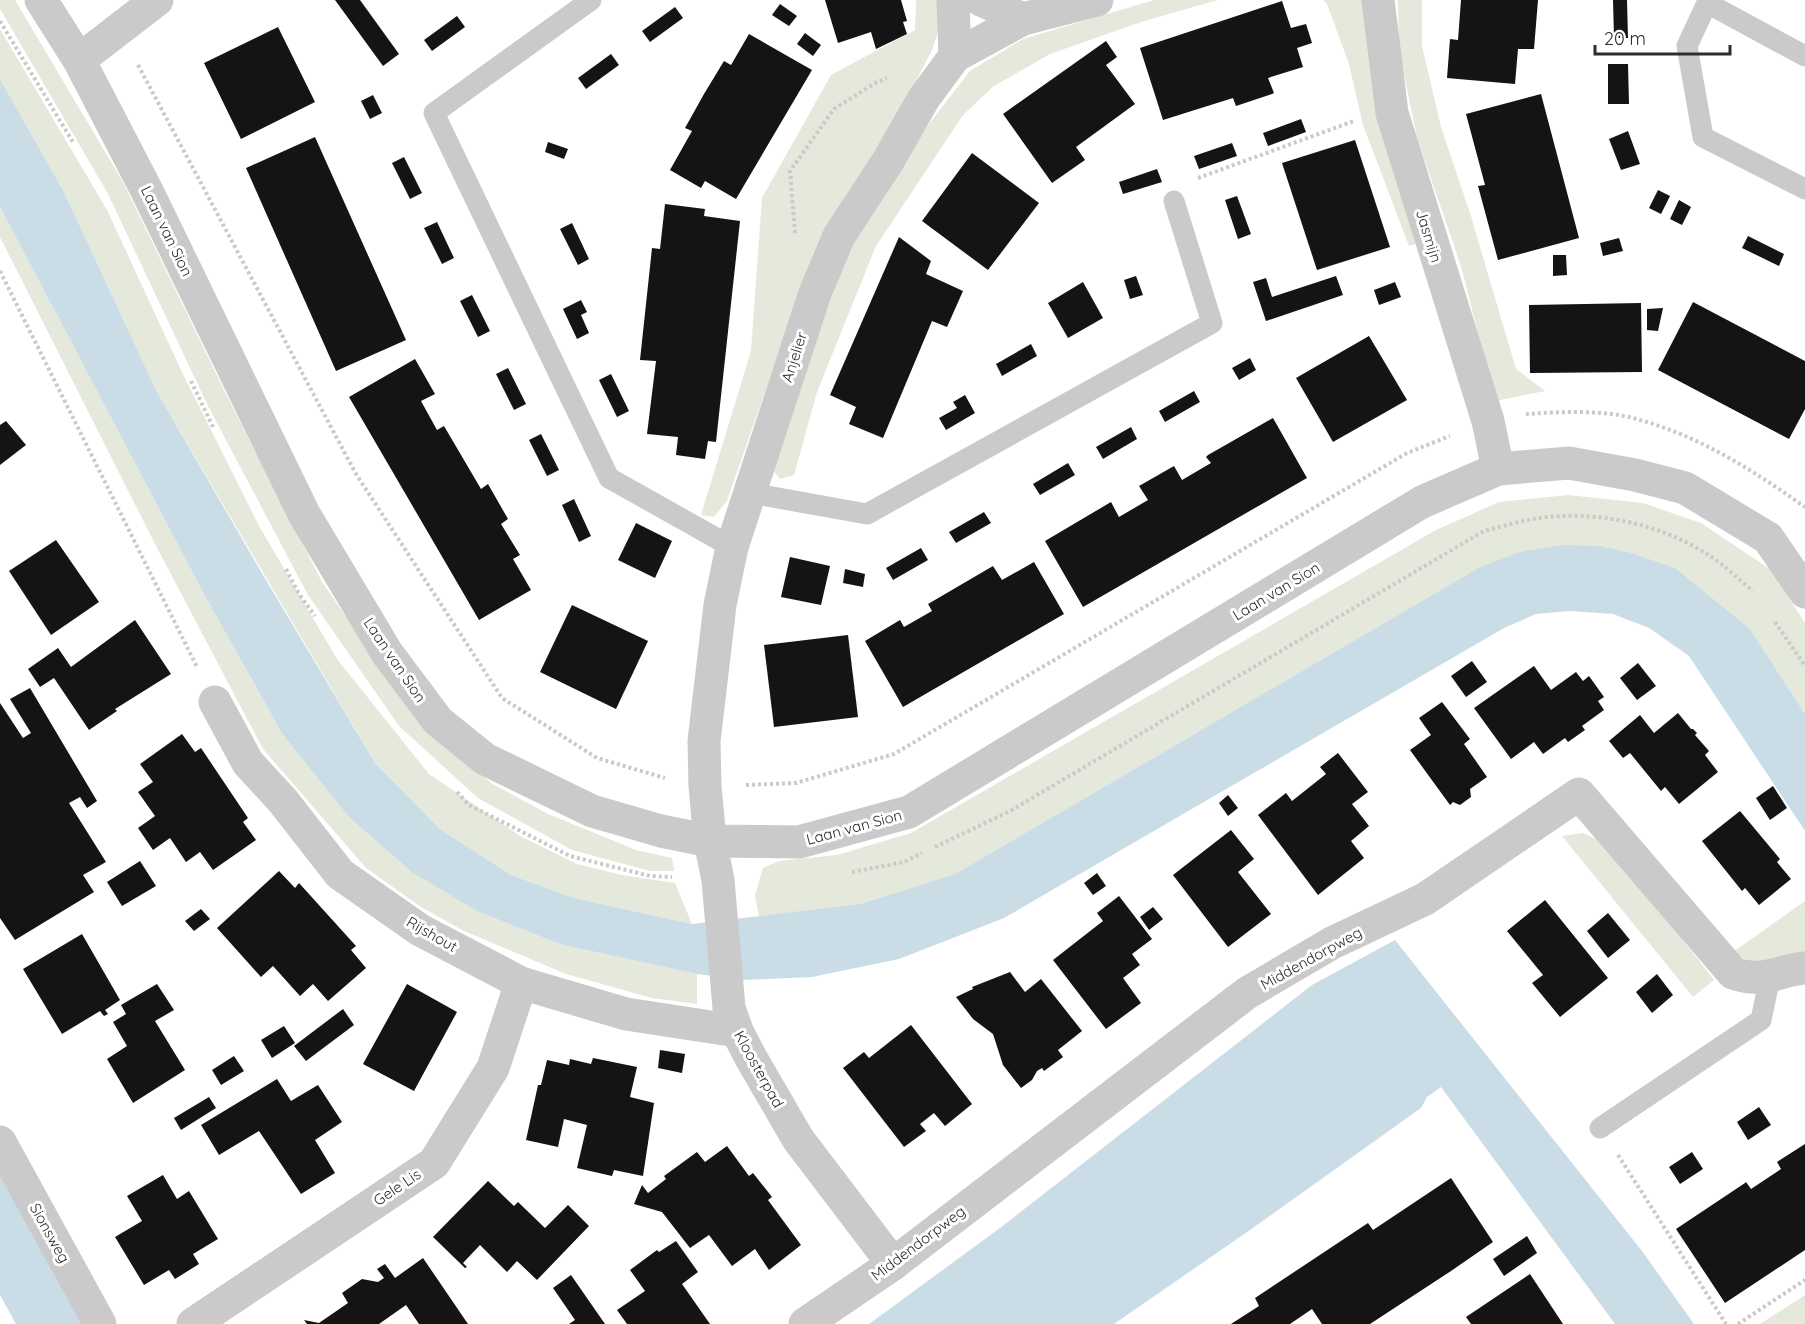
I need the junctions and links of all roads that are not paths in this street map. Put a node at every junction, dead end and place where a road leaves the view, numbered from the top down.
1 (41, 0) edge
2 (157, 0) edge
3 (591, 0) edge
4 (953, 0) edge
5 (981, 0) edge
6 (1097, 0) edge
7 (1378, 0) edge
8 (1023, 20) junction
9 (955, 56) junction
10 (1805, 56) edge
11 (79, 60) junction
12 (1805, 189) edge
13 (1174, 201) road end
14 (1498, 469) junction
15 (750, 493) junction
16 (732, 547) junction
17 (1805, 592) edge
18 (214, 702) road end
19 (710, 841) junction
20 (1805, 969) edge
21 (1770, 976) junction
22 (521, 982) junction
23 (737, 1031) junction
24 (1600, 1128) road end
25 (0, 1142) edge
26 (893, 1263) junction
27 (100, 1324) edge
28 (193, 1324) edge
29 (805, 1324) edge

1 - 11 street, Laan van Sion
2 - 11 street
3 - 16 lane
4 - 9 street
5 - 8 street
6 - 8 street, Anjelier
7 - 14 street, Jasmijn
8 - 9 street, Anjelier
9 - 15 street, Anjelier
10 - 12 lane
11 - 19 street, Laan van Sion
13 - 15 lane
14 - 17 street, Laan van Sion
14 - 19 street, Laan van Sion
15 - 16 street, Anjelier
16 - 19 street, Anjelier
18 - 22 street, Rijshout
19 - 23 street, Kloosterpad
20 - 21 street, Middendorpweg
21 - 24 lane
21 - 26 street, Middendorpweg
22 - 23 street, Rijshout
22 - 28 street, Gele Lis
23 - 26 street, Kloosterpad
25 - 27 street, Sionsweg
26 - 29 street, Middendorpweg

